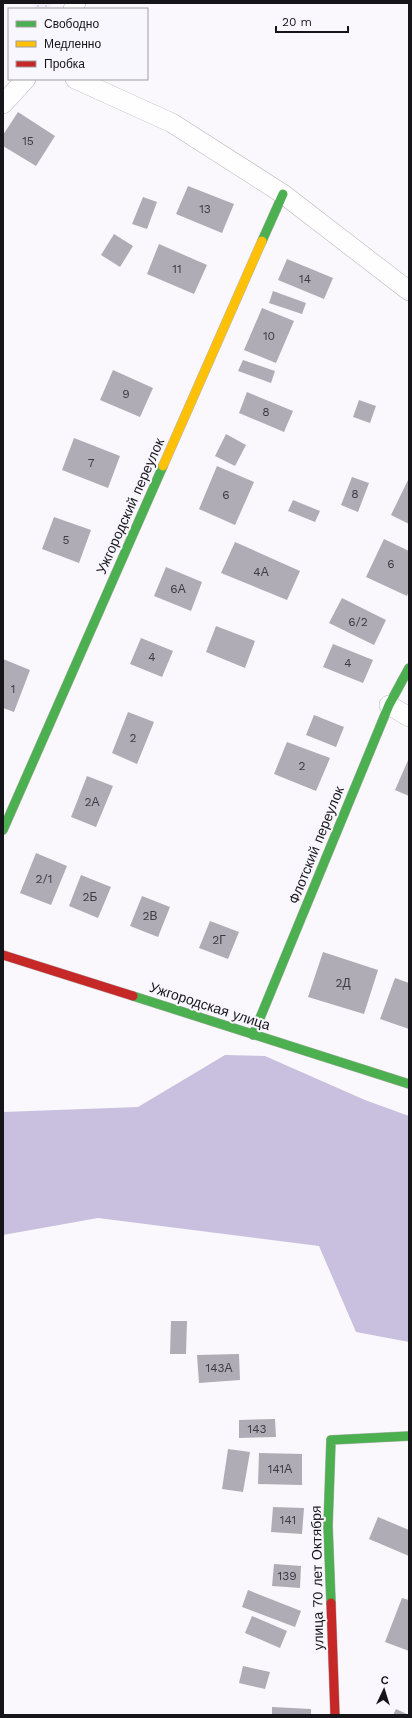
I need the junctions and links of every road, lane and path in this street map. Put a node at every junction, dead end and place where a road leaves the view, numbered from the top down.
1 (25, 80) edge
2 (77, 80) edge
3 (3, 104) edge
4 (283, 194) junction
5 (409, 291) edge
6 (409, 668) edge
7 (389, 705) junction
8 (409, 717) edge
9 (3, 830) edge
10 (3, 955) edge
11 (254, 1035) junction
12 (409, 1084) edge
13 (409, 1436) edge
14 (335, 1715) edge

1 - 3 street
2 - 4 street
4 - 5 street
4 - 9 street, Ужгородский переулок
6 - 7 street, Флотский переулок
7 - 8 street
7 - 11 street, Флотский переулок
10 - 11 street, Ужгородская улица
11 - 12 street, Ужгородская улица
13 - 14 street, улица 70 лет Октября

